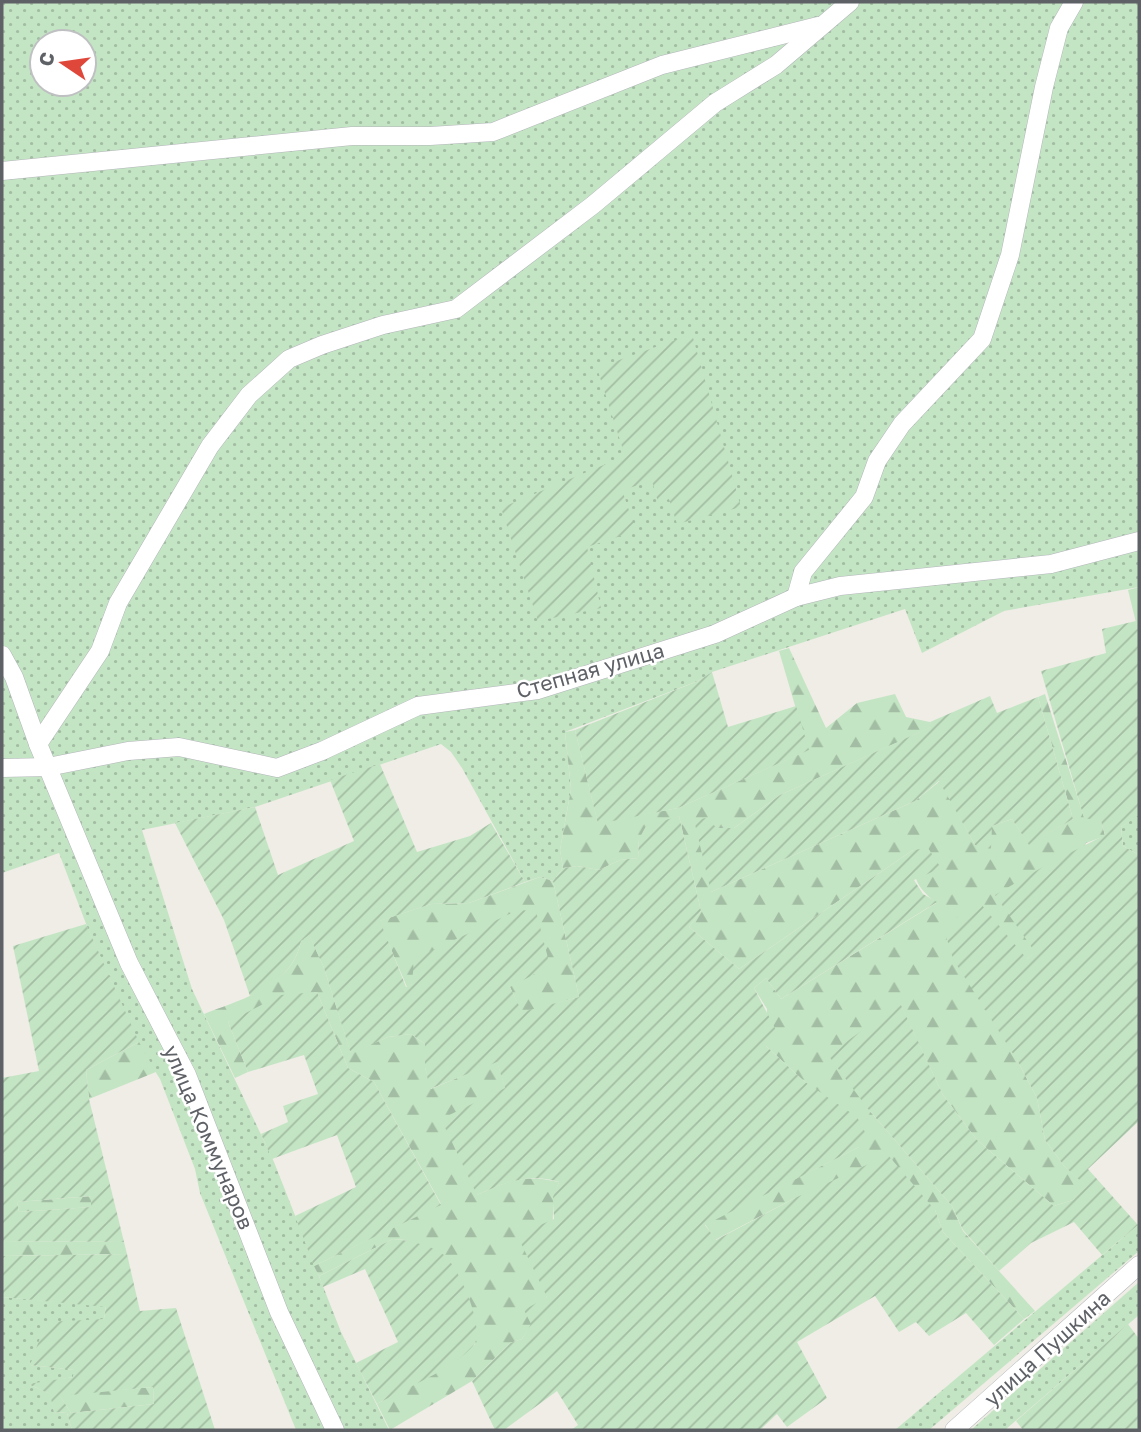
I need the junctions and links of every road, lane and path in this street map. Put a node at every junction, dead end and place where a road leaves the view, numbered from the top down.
1 (850, 2) edge
2 (1074, 2) edge
3 (825, 24) junction
4 (2, 170) edge
5 (1139, 541) edge
6 (796, 597) junction
7 (2, 655) edge
8 (38, 744) junction
9 (48, 767) junction
10 (2, 768) edge
11 (1139, 1265) edge
12 (335, 1430) edge
13 (954, 1430) edge

1 - 3 street
2 - 6 street
3 - 4 street
3 - 8 street
5 - 6 street, Степная улица
6 - 9 street, Степная улица
7 - 8 street, улица Коммунаров
8 - 9 street, улица Коммунаров
9 - 10 street, Степная улица
9 - 12 street, улица Коммунаров
11 - 13 street, улица Пушкина

